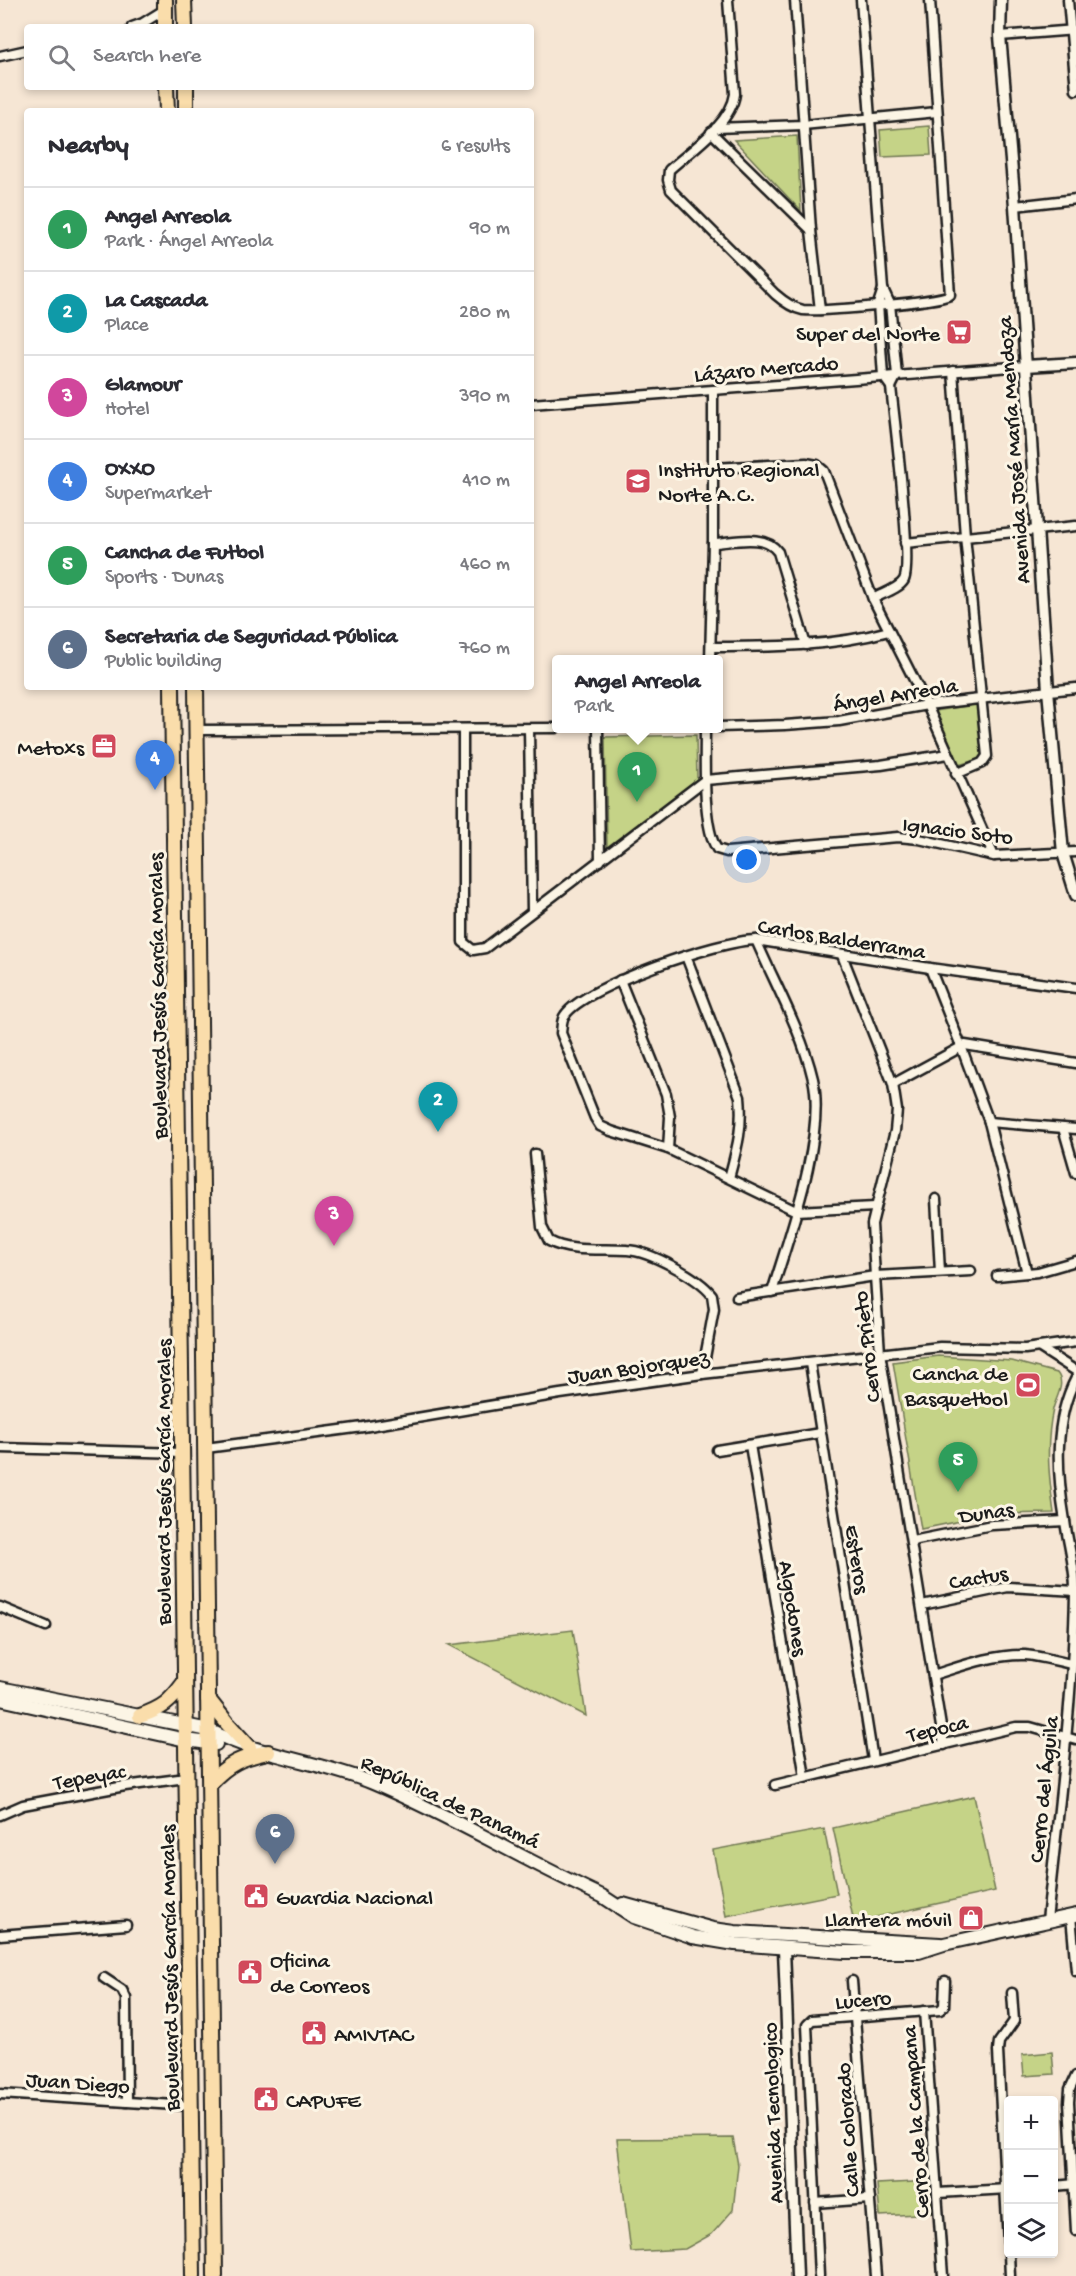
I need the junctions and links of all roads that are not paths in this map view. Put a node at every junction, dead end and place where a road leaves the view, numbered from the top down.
1 (184, 0) edge
2 (728, 0) edge
3 (795, 0) edge
4 (861, 0) edge
5 (930, 0) edge
6 (1001, 0) edge
7 (1068, 0) edge
8 (165, 5) edge
9 (140, 24) edge
10 (165, 24) edge
11 (184, 24) edge
12 (1074, 31) edge
13 (1000, 36) junction
14 (24, 51) edge
15 (0, 56) edge
16 (166, 90) edge
17 (186, 90) edge
18 (1076, 90) edge
19 (166, 108) edge
20 (186, 108) edge
21 (938, 112) junction
22 (870, 120) junction
23 (803, 125) junction
24 (714, 130) junction
25 (1076, 200) edge
26 (1015, 206) junction
27 (811, 230) junction
28 (883, 289) junction
29 (878, 304) junction
30 (890, 304) junction
31 (820, 310) junction
32 (1076, 363) edge
33 (1026, 366) junction
34 (953, 371) junction
35 (897, 375) junction
36 (884, 376) junction
37 (891, 387) junction
38 (713, 392) junction
39 (534, 404) edge
40 (713, 468) junction
41 (1076, 526) edge
42 (1037, 530) junction
43 (965, 536) junction
44 (713, 543) junction
45 (905, 543) junction
46 (873, 599) junction
47 (889, 632) junction
48 (806, 645) junction
49 (711, 647) junction
50 (710, 655) edge
51 (1076, 688) edge
52 (172, 690) edge
53 (196, 690) edge
54 (1048, 690) junction
55 (982, 698) junction
56 (927, 705) junction
57 (723, 727) edge
58 (552, 728) edge
59 (529, 729) junction
60 (196, 730) junction
61 (463, 730) junction
62 (598, 733) edge
63 (705, 733) edge
64 (948, 754) junction
65 (956, 774) junction
66 (705, 780) junction
67 (174, 808) junction
68 (197, 809) junction
69 (1076, 852) edge
70 (1063, 853) junction
71 (994, 856) junction
72 (600, 861) junction
73 (1076, 895) edge
74 (532, 911) junction
75 (756, 940) junction
76 (842, 955) junction
77 (686, 956) junction
78 (930, 968) junction
79 (620, 980) junction
80 (1076, 988) edge
81 (962, 1046) junction
82 (1076, 1063) edge
83 (893, 1084) junction
84 (989, 1122) junction
85 (1063, 1128) junction
86 (1076, 1129) edge
87 (668, 1149) junction
88 (535, 1154) dead end
89 (1076, 1173) edge
90 (729, 1178) junction
91 (936, 1199) dead end
92 (875, 1207) junction
93 (796, 1211) junction
94 (1076, 1261) edge
95 (971, 1271) dead end
96 (940, 1272) junction
97 (1026, 1273) junction
98 (875, 1276) junction
99 (997, 1276) dead end
100 (772, 1292) junction
101 (737, 1297) dead end
102 (1076, 1342) edge
103 (1040, 1348) junction
104 (880, 1353) junction
105 (810, 1363) junction
106 (1076, 1371) edge
107 (702, 1374) junction
108 (1076, 1378) edge
109 (820, 1433) junction
110 (750, 1445) junction
111 (0, 1448) edge
112 (206, 1448) junction
113 (717, 1450) dead end
114 (183, 1453) junction
115 (1065, 1521) junction
116 (912, 1541) junction
117 (1076, 1591) edge
118 (922, 1605) junction
119 (0, 1607) edge
120 (46, 1626) dead end
121 (1071, 1664) junction
122 (933, 1675) junction
123 (184, 1683) junction
124 (0, 1688) edge
125 (208, 1699) junction
126 (0, 1700) edge
127 (57, 1706) junction
128 (140, 1716) junction
129 (186, 1725) junction
130 (209, 1737) junction
131 (1066, 1739) junction
132 (186, 1740) junction
133 (1076, 1740) edge
134 (944, 1745) junction
135 (249, 1747) junction
136 (268, 1752) junction
137 (873, 1760) junction
138 (805, 1777) junction
139 (186, 1778) junction
140 (210, 1783) junction
141 (775, 1785) dead end
142 (0, 1815) edge
143 (610, 1900) junction
144 (665, 1916) junction
145 (1073, 1916) edge
146 (1047, 1921) junction
147 (126, 1925) dead end
148 (0, 1935) edge
149 (922, 1942) junction
150 (944, 1944) junction
151 (784, 1949) junction
152 (1076, 1971) edge
153 (104, 1978) dead end
154 (852, 1981) dead end
155 (945, 1982) dead end
156 (1012, 1992) dead end
157 (924, 2011) junction
158 (855, 2016) junction
159 (1076, 2076) edge
160 (0, 2094) edge
161 (1072, 2101) edge
162 (127, 2102) junction
163 (191, 2106) junction
164 (1004, 2150) edge
165 (1074, 2184) edge
166 (1058, 2186) edge
167 (1004, 2189) edge
168 (938, 2193) junction
169 (870, 2199) junction
170 (814, 2203) junction
171 (1076, 2231) edge
172 (1009, 2258) edge
173 (193, 2276) edge
174 (215, 2276) edge
175 (797, 2276) edge
176 (819, 2276) edge
177 (876, 2276) edge
178 (943, 2276) edge
179 (1010, 2276) edge

1 - 11 main road
2 - 24 street
3 - 23 street
4 - 22 street
5 - 21 street
6 - 13 street, Avenida José María Mendoza
7 - 12 street
8 - 9 street
8 - 10 main road
12 - 13 street
12 - 18 street
13 - 26 street, Avenida José María Mendoza
14 - 15 street
16 - 19 main road
17 - 20 main road
21 - 22 street
21 - 30 street
22 - 23 street
22 - 28 street
23 - 24 street
23 - 27 street
24 - 27 street
24 - 31 street
25 - 26 street
26 - 33 street, Avenida José María Mendoza
27 - 31 street
28 - 29 street
28 - 30 street
29 - 30 street
29 - 31 street
29 - 36 street
30 - 35 street
32 - 33 street, Lázaro Mercado
33 - 34 street, Lázaro Mercado
33 - 42 street, Avenida José María Mendoza
34 - 35 street, Lázaro Mercado
34 - 43 street
35 - 36 street, Lázaro Mercado
35 - 37 street
36 - 37 street
36 - 38 street, Lázaro Mercado
37 - 45 street
38 - 39 street, Lázaro Mercado
38 - 40 street
40 - 44 street
40 - 46 street
41 - 42 street
42 - 43 street
42 - 54 street, Avenida José María Mendoza
43 - 45 street
43 - 55 street
44 - 48 street
44 - 49 street
45 - 46 street
46 - 47 street
47 - 48 street
47 - 56 street
48 - 49 street
49 - 50 street
51 - 54 street, Ángel Arreola
52 - 67 main road, Boulevard Jesús García Morales
53 - 60 main road, Boulevard Jesús García Morales
54 - 55 street, Ángel Arreola
54 - 70 street, Avenida José María Mendoza
55 - 56 street, Ángel Arreola
55 - 65 street
56 - 57 street, Ángel Arreola
56 - 64 street
58 - 59 street
59 - 61 street
59 - 74 street
60 - 61 street
60 - 68 main road, Boulevard Jesús García Morales
61 - 74 street
62 - 72 street
63 - 66 street
64 - 65 street
64 - 66 street
65 - 71 street
66 - 71 street, Ignacio Soto
66 - 72 street
67 - 68 main road
67 - 114 main road, Boulevard Jesús García Morales
68 - 112 main road, Boulevard Jesús García Morales
69 - 70 street, Ignacio Soto
70 - 71 street, Ignacio Soto
70 - 73 street, Avenida José María Mendoza
72 - 74 street
75 - 76 street, Carlos Balderrama
75 - 77 street, Carlos Balderrama
75 - 93 street
76 - 78 street, Carlos Balderrama
76 - 83 street, Cerro Prieto
77 - 79 street, Carlos Balderrama
77 - 90 street
78 - 80 street, Carlos Balderrama
78 - 81 street
79 - 87 street
79 - 87 street, Carlos Balderrama
81 - 82 street
81 - 83 street
81 - 84 street
83 - 92 street, Cerro Prieto
84 - 85 street
84 - 97 street
85 - 86 street
85 - 89 street
87 - 90 street
88 - 107 street
90 - 93 street
91 - 96 street
92 - 93 street
92 - 98 street, Cerro Prieto
93 - 100 street
94 - 97 street
95 - 96 street
96 - 98 street
97 - 99 street
98 - 100 street
98 - 104 street, Cerro Prieto
100 - 101 street
102 - 103 street, Juan Bojorquez
103 - 104 street, Juan Bojorquez
103 - 106 street
104 - 105 street, Juan Bojorquez
104 - 116 street, Cerro Prieto
105 - 107 street, Juan Bojorquez
105 - 109 street, Esteros
107 - 112 street, Juan Bojorquez
108 - 115 street, Cerro del Águila
109 - 110 street
109 - 137 street, Esteros
110 - 113 street
110 - 138 street, Algodones
111 - 114 street
112 - 125 main road, Boulevard Jesús García Morales
114 - 123 main road, Boulevard Jesús García Morales
115 - 116 street, Dunas
115 - 117 street, Cerro del Águila
116 - 118 street, Cerro Prieto
117 - 118 street, Cactus
117 - 121 street, Cerro del Águila
118 - 122 street, Cerro Prieto
119 - 120 street
121 - 122 street
121 - 131 street, Cerro del Águila
122 - 134 street, Cerro Prieto
123 - 128 main road
123 - 129 main road, Boulevard Jesús García Morales
124 - 127 main road
125 - 130 main road, Boulevard Jesús García Morales
125 - 135 main road
126 - 127 main road
127 - 128 main road
127 - 132 main road
128 - 129 main road
129 - 130 main road
129 - 132 main road, Boulevard Jesús García Morales
130 - 132 main road
130 - 135 main road, República de Panamá
130 - 140 main road, Boulevard Jesús García Morales
131 - 133 street, Tepoca
131 - 134 street, Tepoca
131 - 146 street, Cerro del Águila
132 - 139 main road, Boulevard Jesús García Morales
134 - 137 street, Tepoca
135 - 136 main road, República de Panamá
136 - 140 main road
136 - 143 main road, República de Panamá
137 - 138 street, Tepoca
138 - 141 street, Tepoca
139 - 142 street, Tepeyac
139 - 163 main road, Boulevard Jesús García Morales
140 - 174 main road, Boulevard Jesús García Morales
143 - 144 main road, República de Panamá
143 - 151 main road, República de Panamá
144 - 149 main road, República de Panamá
144 - 151 main road
145 - 146 main road, República de Panamá
145 - 152 street
146 - 150 main road, República de Panamá
147 - 148 street
149 - 150 main road, República de Panamá
149 - 151 main road
150 - 151 main road, República de Panamá
151 - 175 street, Avenida Tecnologico
153 - 162 street
154 - 158 street, Calle Colorado
155 - 157 street, Cerro de la Campana
156 - 164 street
157 - 158 street, Lucero
157 - 168 street, Cerro de la Campana
158 - 169 street, Calle Colorado
158 - 170 street, Lucero
159 - 161 street
160 - 162 street, Juan Diego
161 - 165 street
162 - 163 street, Juan Diego
163 - 173 main road, Boulevard Jesús García Morales
165 - 166 street
165 - 171 street
167 - 168 street
168 - 178 street, Cerro de la Campana
169 - 170 street
169 - 177 street, Calle Colorado
170 - 176 street
172 - 179 street

